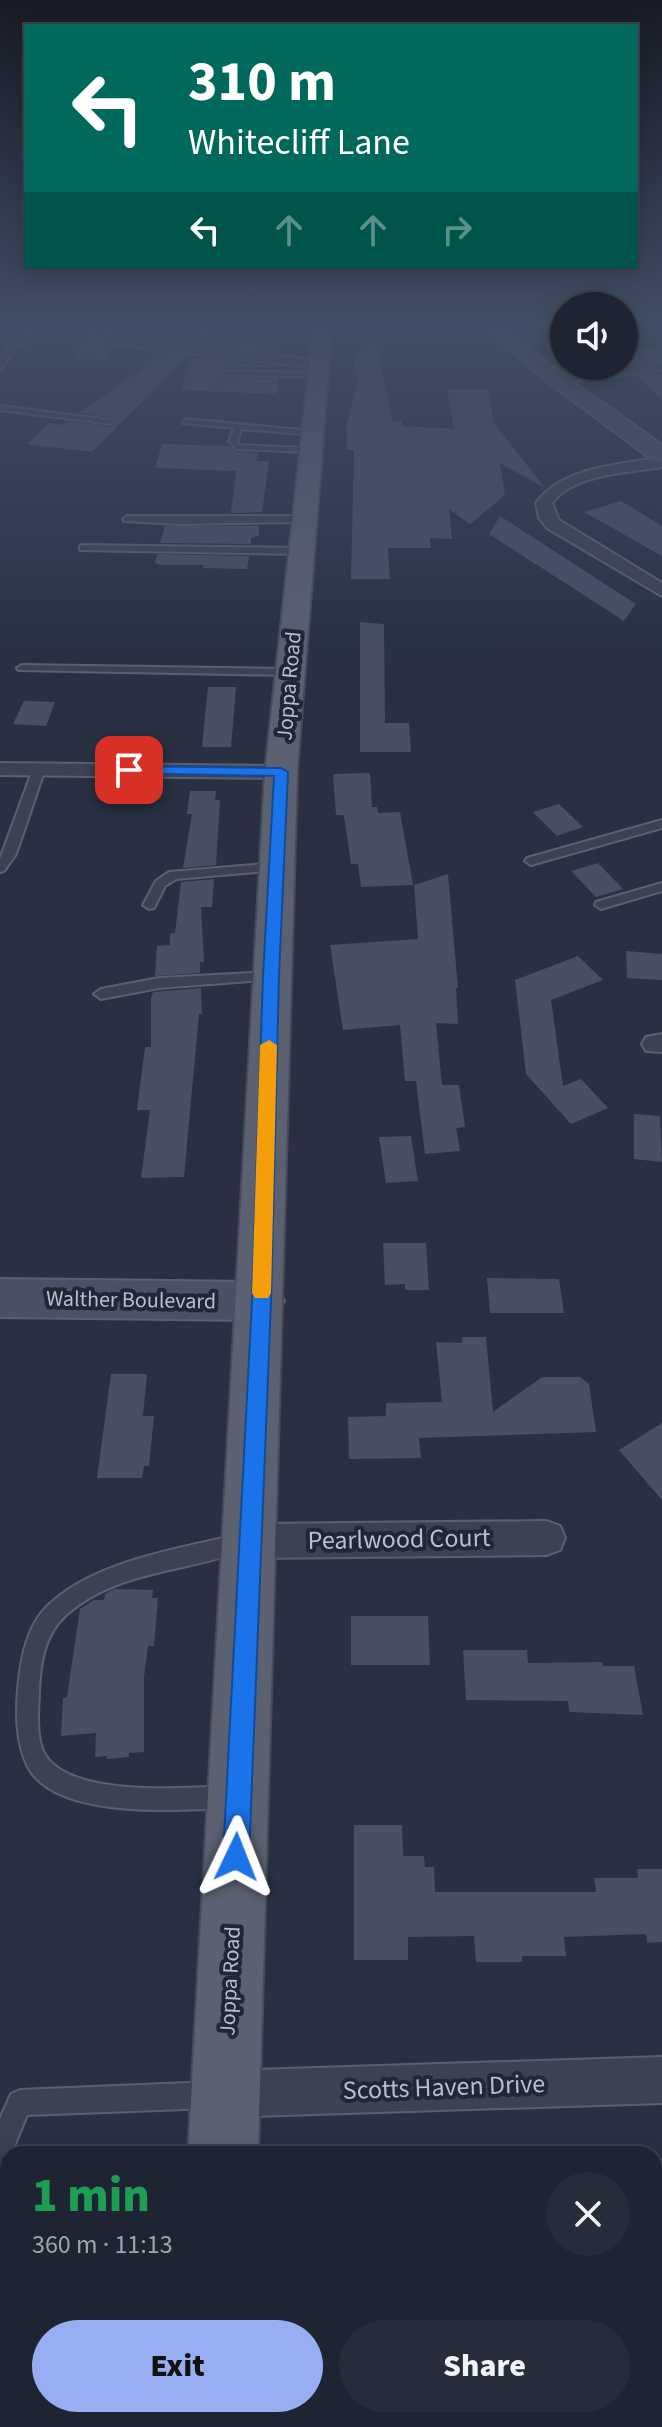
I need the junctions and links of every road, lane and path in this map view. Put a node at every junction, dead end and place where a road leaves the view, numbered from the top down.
1 (235, 436) edge
2 (282, 436) edge
3 (311, 436) edge
4 (632, 436) edge
5 (310, 442) junction
6 (662, 459) edge
7 (127, 519) dead end
8 (161, 520) junction
9 (302, 535) junction
10 (83, 548) dead end
11 (168, 549) junction
12 (662, 591) edge
13 (22, 668) dead end
14 (290, 672) junction
15 (0, 769) edge
16 (39, 769) junction
17 (281, 772) junction
18 (662, 824) edge
19 (531, 861) dead end
20 (276, 867) junction
21 (0, 868) edge
22 (662, 887) edge
23 (149, 905) dead end
24 (601, 905) dead end
25 (271, 976) junction
26 (101, 994) dead end
27 (0, 1298) edge
28 (261, 1301) junction
29 (547, 1538) dead end
30 (251, 1541) junction
31 (238, 1797) junction
32 (662, 2080) edge
33 (224, 2124) edge
34 (1, 2146) edge

1 - 5 lane
2 - 5 lane
3 - 5 main road, Joppa Road
4 - 6 street
5 - 9 main road, Joppa Road
6 - 12 street
7 - 8 lane
8 - 9 lane
8 - 11 lane
9 - 11 lane
9 - 14 main road, Joppa Road
10 - 11 lane
13 - 14 lane
14 - 17 main road, Joppa Road
15 - 16 street
16 - 17 street
16 - 21 lane
17 - 20 main road, Joppa Road
18 - 19 lane
20 - 23 lane
20 - 25 main road, Joppa Road
22 - 24 lane
25 - 26 lane
25 - 28 main road, Joppa Road
27 - 28 street, Walther Boulevard
28 - 30 main road, Joppa Road
29 - 30 street, Pearlwood Court
30 - 31 main road, Joppa Road
30 - 31 lane
31 - 33 main road, Joppa Road
32 - 33 street, Scotts Haven Drive
33 - 34 lane

